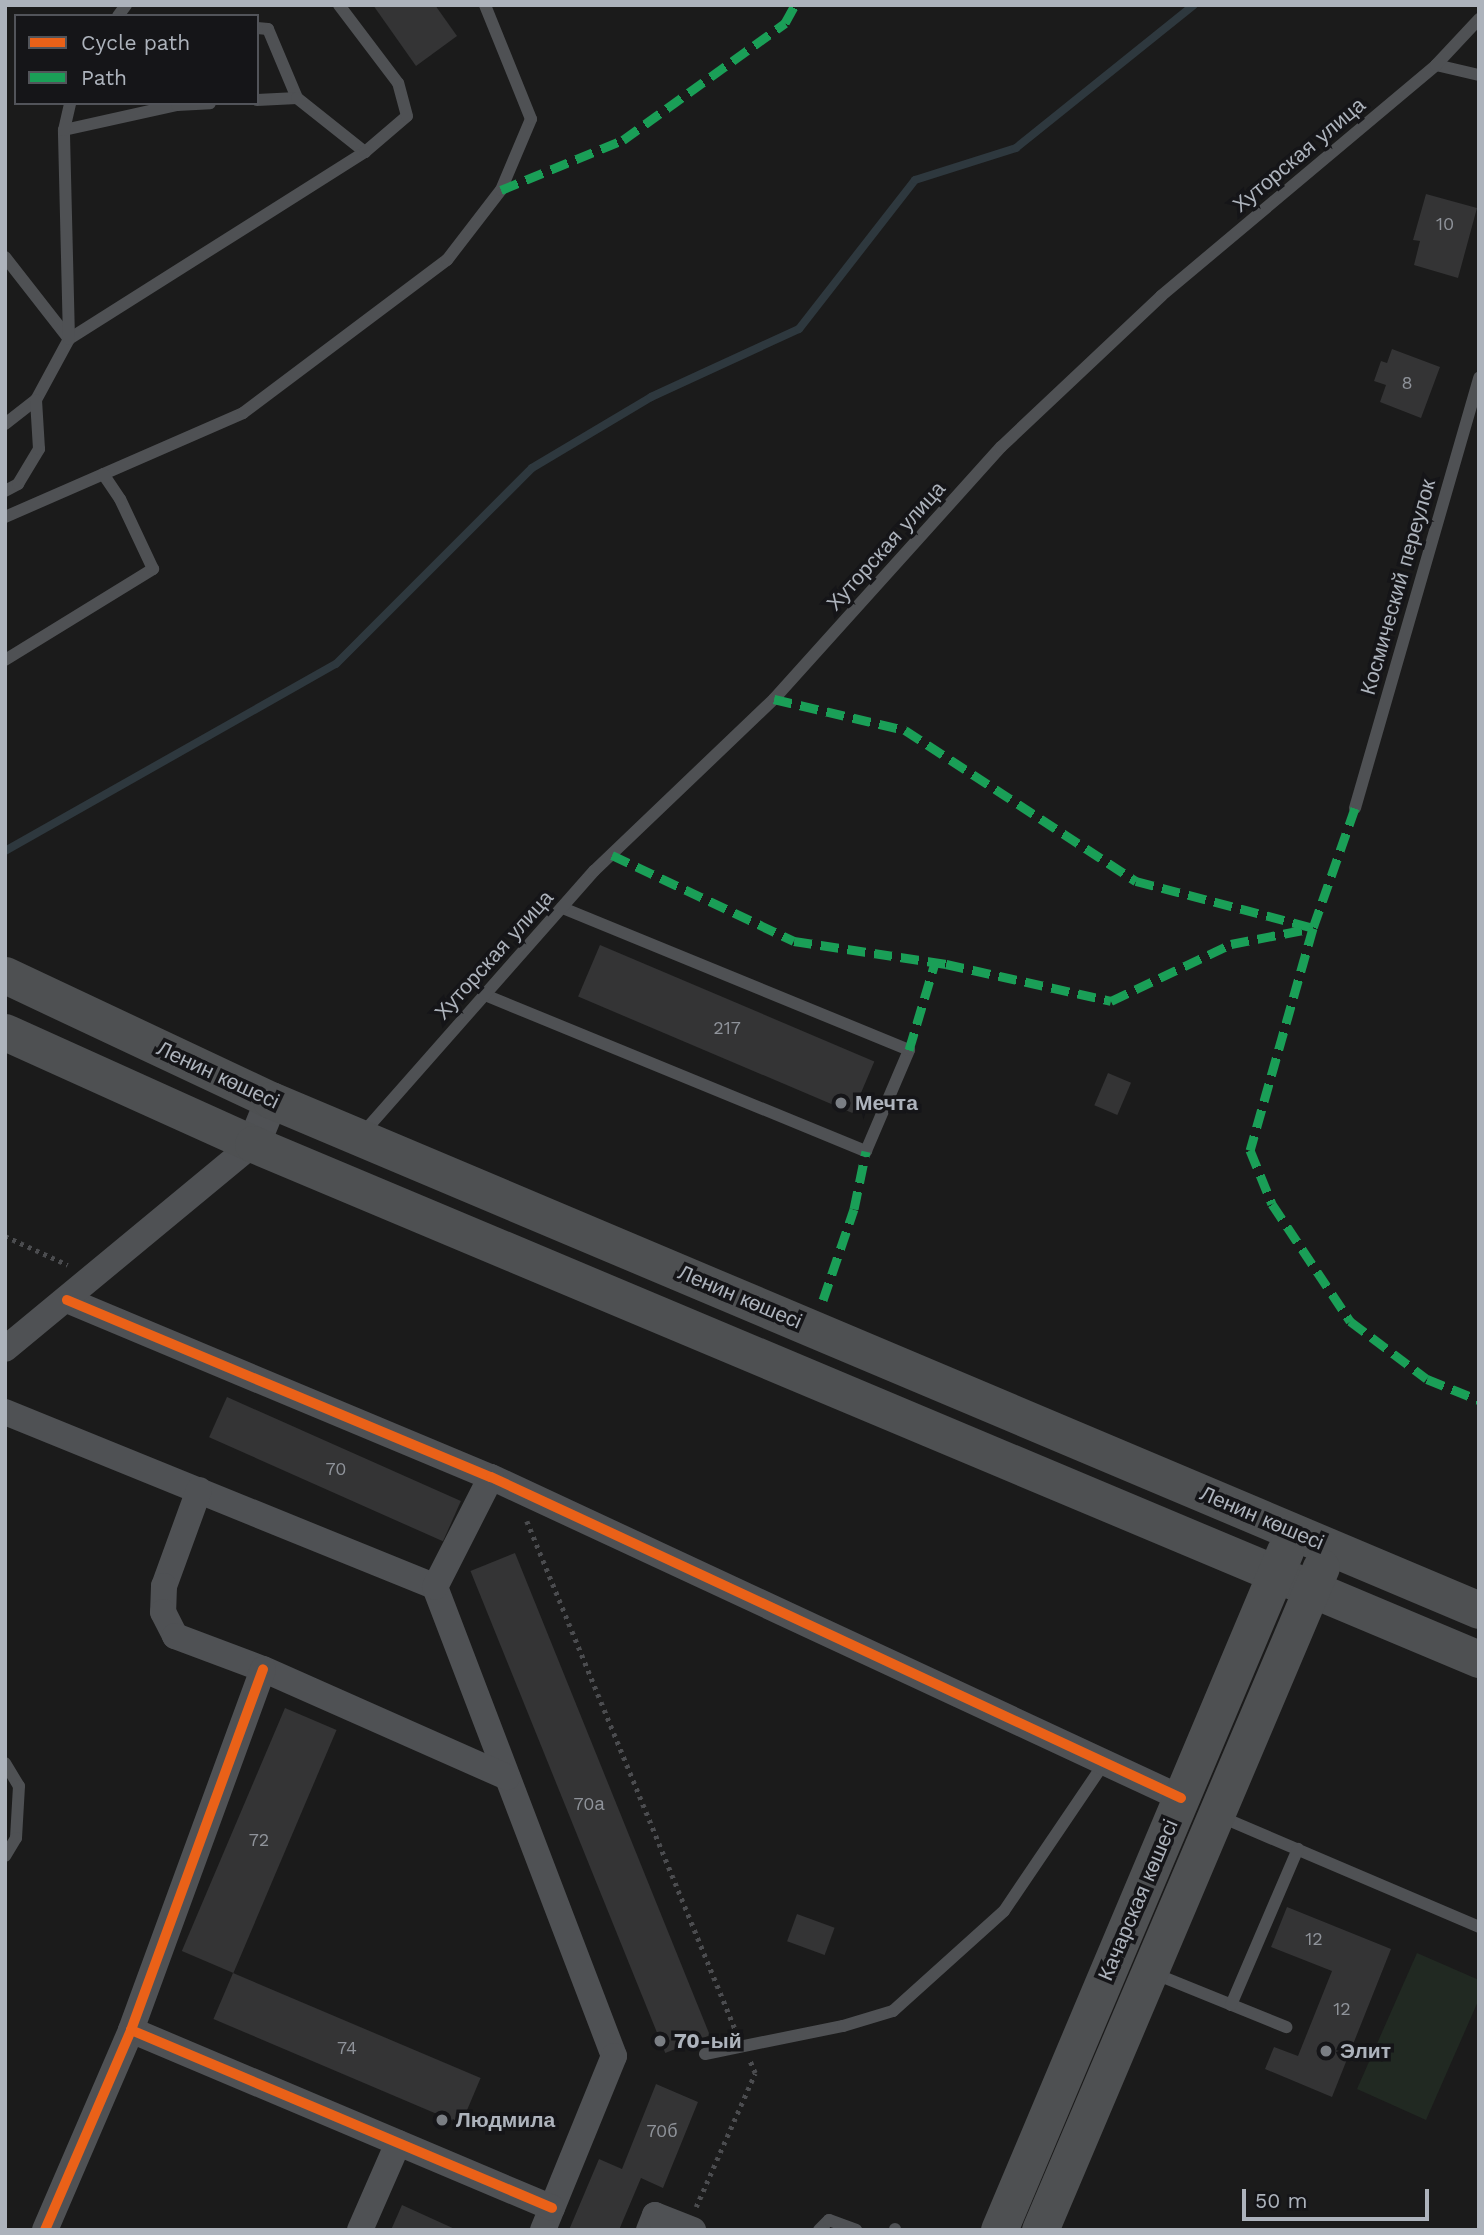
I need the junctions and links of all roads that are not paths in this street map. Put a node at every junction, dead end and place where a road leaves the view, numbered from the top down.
1 (339, 5) edge
2 (485, 5) edge
3 (1479, 19) edge
4 (259, 28) edge
5 (1436, 65) junction
6 (1479, 75) edge
7 (297, 98) junction
8 (259, 100) edge
9 (70, 105) edge
10 (174, 105) edge
11 (64, 130) junction
12 (365, 152) junction
13 (5, 257) edge
14 (69, 339) junction
15 (1479, 377) edge
16 (36, 400) junction
17 (5, 424) edge
18 (103, 474) junction
19 (5, 491) edge
20 (5, 517) edge
21 (5, 660) edge
22 (1355, 808) dead end
23 (562, 908) junction
24 (5, 975) edge
25 (485, 995) junction
26 (5, 1031) edge
27 (271, 1100) junction
28 (359, 1137) junction
29 (253, 1144) junction
30 (67, 1300) junction
31 (5, 1349) edge
32 (5, 1412) edge
33 (502, 1483) junction
34 (199, 1490) junction
35 (1293, 1531) junction
36 (1331, 1547) junction
37 (1275, 1573) junction
38 (435, 1587) junction
39 (1311, 1588) junction
40 (1477, 1603) edge
41 (1479, 1659) edge
42 (263, 1669) junction
43 (1105, 1762) junction
44 (5, 1763) edge
45 (507, 1777) junction
46 (1199, 1806) junction
47 (1298, 1849) junction
48 (5, 1856) edge
49 (1479, 1927) edge
50 (1150, 1972) junction
51 (1231, 2005) junction
52 (1286, 2026) dead end
53 (131, 2030) junction
54 (705, 2054) dead end
55 (398, 2143) junction
56 (547, 2219) edge
57 (690, 2229) edge
58 (45, 2230) edge
59 (360, 2230) edge
60 (649, 2230) edge
61 (819, 2230) edge
62 (856, 2230) edge
63 (999, 2230) edge
64 (1040, 2230) edge

1 - 12 lane
2 - 18 lane
3 - 5 lane, Хуторская улица
4 - 7 lane
5 - 6 lane
5 - 23 lane, Хуторская улица
7 - 8 lane
7 - 12 lane
9 - 11 lane
10 - 11 lane
11 - 14 lane
12 - 14 lane
13 - 14 lane
14 - 16 lane
15 - 22 lane, Космический переулок
16 - 17 lane
16 - 19 lane
18 - 20 lane
18 - 21 lane
23 - 25 lane, Хуторская улица
23 - 25 lane
24 - 27 main road, Ленин көшесі
25 - 28 lane, Хуторская улица
26 - 29 main road
27 - 28 main road, Ленин көшесі
27 - 29 street
28 - 35 main road, Ленин көшесі
29 - 30 street
29 - 37 main road
30 - 31 street
30 - 33 street
32 - 34 street
33 - 38 street
33 - 43 street
34 - 38 street
34 - 42 street
35 - 36 main road, Ленин көшесі
35 - 37 main road, Качарская көшесі
36 - 39 main road, Качарская көшесі
36 - 40 main road, Ленин көшесі
37 - 39 main road
37 - 46 main road, Качарская көшесі
38 - 45 street
39 - 41 main road
39 - 46 main road, Качарская көшесі
42 - 45 street
42 - 53 street
43 - 46 street
43 - 54 lane
44 - 48 lane
45 - 56 street
46 - 47 lane
46 - 50 main road, Качарская көшесі
46 - 63 main road, Качарская көшесі
47 - 49 lane
47 - 51 lane
50 - 51 lane
50 - 64 main road, Качарская көшесі
51 - 52 lane
53 - 55 street
53 - 58 street
55 - 56 street
55 - 59 street
57 - 60 street
61 - 62 lane

